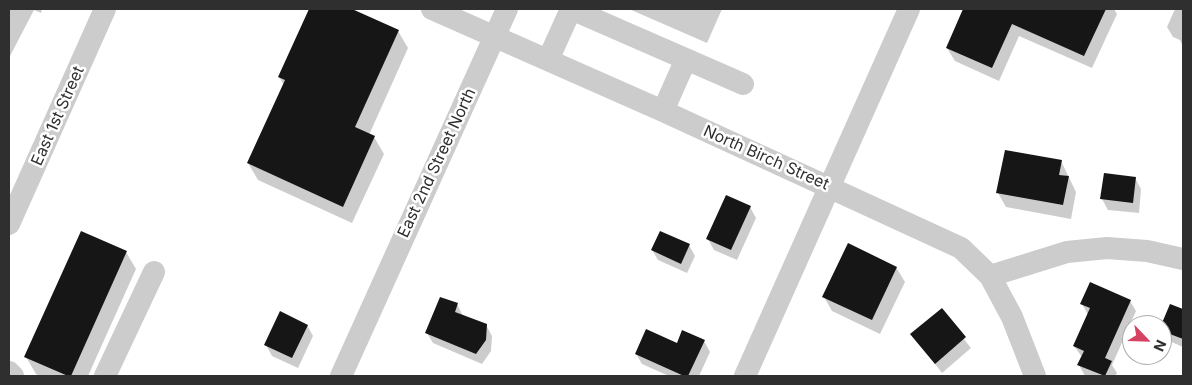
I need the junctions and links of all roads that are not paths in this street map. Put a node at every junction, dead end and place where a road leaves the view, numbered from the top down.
1 (105, 9) edge
2 (432, 9) edge
3 (507, 9) edge
4 (571, 9) edge
5 (909, 9) edge
6 (494, 36) junction
7 (686, 59) junction
8 (548, 60) junction
9 (743, 84) dead end
10 (663, 111) junction
11 (830, 187) junction
12 (9, 224) edge
13 (1183, 260) edge
14 (154, 272) dead end
15 (990, 276) junction
16 (9, 372) edge
17 (13, 376) edge
18 (105, 376) edge
19 (342, 376) edge
20 (745, 376) edge
21 (1035, 376) edge

1 - 12 street, East 1st Street
2 - 6 street, North Birch Street
3 - 6 street, East 2nd Street North
4 - 7 street
4 - 8 street
5 - 11 street
6 - 8 street, North Birch Street
6 - 19 street, East 2nd Street North
7 - 9 street
7 - 10 street
8 - 10 street, North Birch Street
10 - 11 street, North Birch Street
11 - 15 street, North Birch Street
11 - 20 street
13 - 15 street
14 - 18 street
15 - 21 street, North Birch Street
16 - 17 street

